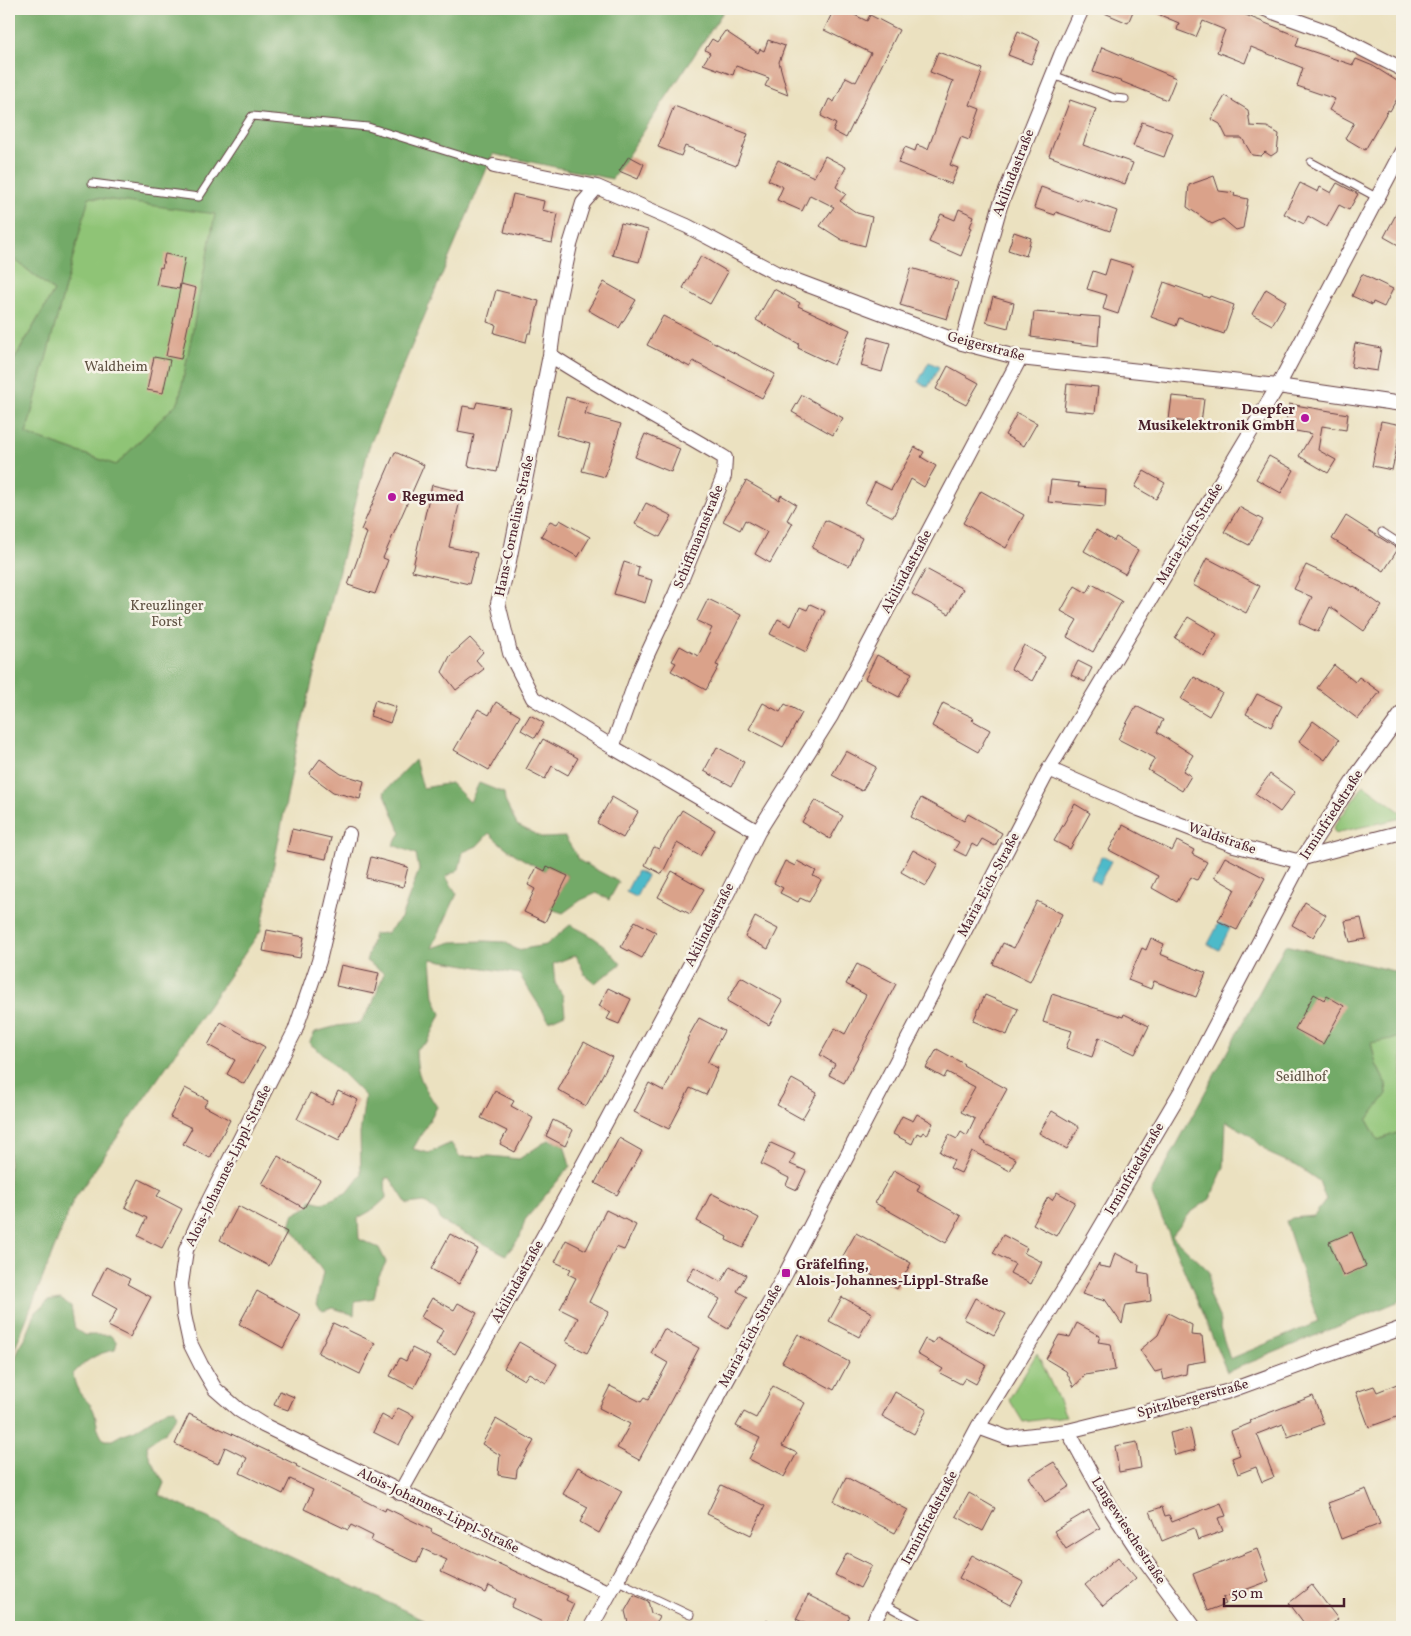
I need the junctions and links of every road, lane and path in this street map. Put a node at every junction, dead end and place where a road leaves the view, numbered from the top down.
1 (1082, 9) edge
2 (1266, 9) edge
3 (1402, 69) edge
4 (1053, 75) junction
5 (1126, 99) dead end
6 (1402, 152) edge
7 (1311, 162) dead end
8 (494, 166) joint
9 (92, 183) dead end
10 (597, 187) junction
11 (1378, 198) junction
12 (962, 343) junction
13 (550, 356) junction
14 (1020, 358) junction
15 (1278, 386) junction
16 (1402, 404) edge
17 (1382, 532) dead end
18 (1402, 545) edge
19 (1402, 713) edge
20 (614, 748) junction
21 (1049, 769) junction
22 (758, 832) junction
23 (1402, 832) edge
24 (349, 834) dead end
25 (1303, 858) junction
26 (1402, 1328) edge
27 (978, 1427) junction
28 (1068, 1431) junction
29 (400, 1493) junction
30 (616, 1580) junction
31 (609, 1593) junction
32 (884, 1604) junction
33 (690, 1615) dead end
34 (591, 1627) edge
35 (766, 1627) edge
36 (772, 1627) edge
37 (872, 1627) edge
38 (926, 1627) edge
39 (1194, 1627) edge

1 - 4 street, Akilindastraße
2 - 3 street
4 - 5 lane
4 - 12 street, Akilindastraße
6 - 11 street, Maria-Eich-Straße
7 - 11 lane
8 - 9 lane
8 - 10 street, Geigerstraße
10 - 12 street, Geigerstraße
10 - 13 street, Hans-Cornelius-Straße
11 - 15 street, Maria-Eich-Straße
12 - 14 street, Geigerstraße
13 - 20 street, Hans-Cornelius-Straße
13 - 20 street, Schiffmannstraße
14 - 15 street, Geigerstraße
14 - 22 street, Akilindastraße
15 - 16 street, Geigerstraße
15 - 21 street, Maria-Eich-Straße
17 - 18 lane
19 - 25 street, Irminfriedstraße
20 - 22 street, Hans-Cornelius-Straße
21 - 25 street, Waldstraße
21 - 30 street, Maria-Eich-Straße
22 - 29 street, Akilindastraße
23 - 25 street, Waldstraße
24 - 29 street, Alois-Johannes-Lippl-Straße
25 - 27 street, Irminfriedstraße
26 - 28 street, Spitzlbergerstraße
27 - 28 street, Spitzlbergerstraße
27 - 32 street, Irminfriedstraße
28 - 39 street, Langewieschestraße
29 - 31 street, Alois-Johannes-Lippl-Straße
30 - 31 street, Maria-Eich-Straße
30 - 33 lane
31 - 34 street, Maria-Eich-Straße
32 - 37 street, Irminfriedstraße
32 - 38 lane
35 - 36 lane

